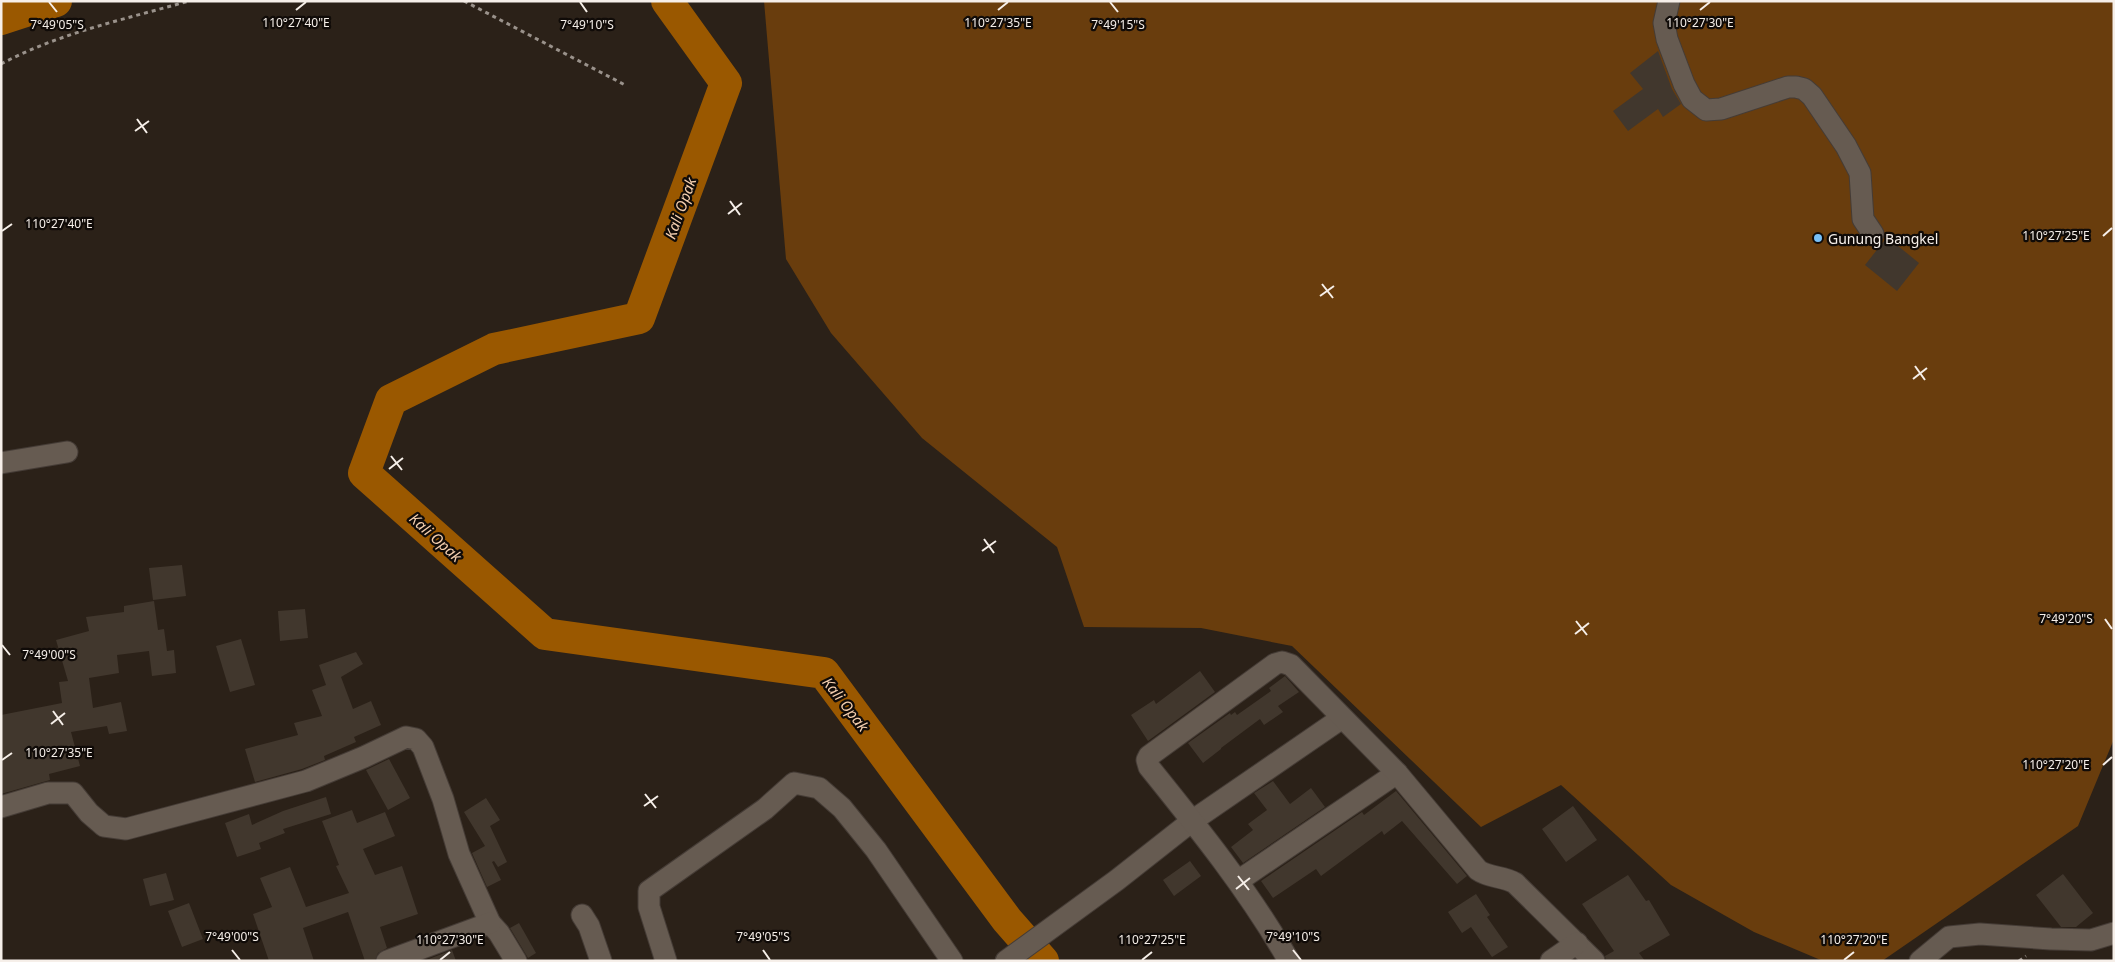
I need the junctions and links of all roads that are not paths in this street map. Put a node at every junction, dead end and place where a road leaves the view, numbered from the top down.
1 (1668, 1) edge
2 (1873, 234) dead end
3 (67, 452) dead end
4 (1, 463) edge
5 (1342, 718) junction
6 (1396, 772) junction
7 (1, 807) edge
8 (1192, 821) junction
9 (1238, 881) junction
10 (582, 915) dead end
11 (490, 924) junction
12 (2114, 933) edge
13 (1577, 943) junction
14 (387, 961) edge
15 (516, 961) edge
16 (601, 961) edge
17 (666, 961) edge
18 (952, 961) edge
19 (1006, 961) edge
20 (1289, 961) edge
21 (1551, 961) edge
22 (1594, 961) edge
23 (1920, 961) edge

1 - 2 street
3 - 4 street
5 - 6 street
5 - 8 street
5 - 8 street
6 - 9 street
6 - 13 street
7 - 11 street
8 - 9 street
8 - 19 street
9 - 20 street
10 - 16 street
11 - 14 street
11 - 15 street
12 - 23 street
13 - 21 street
13 - 22 street
17 - 18 street

